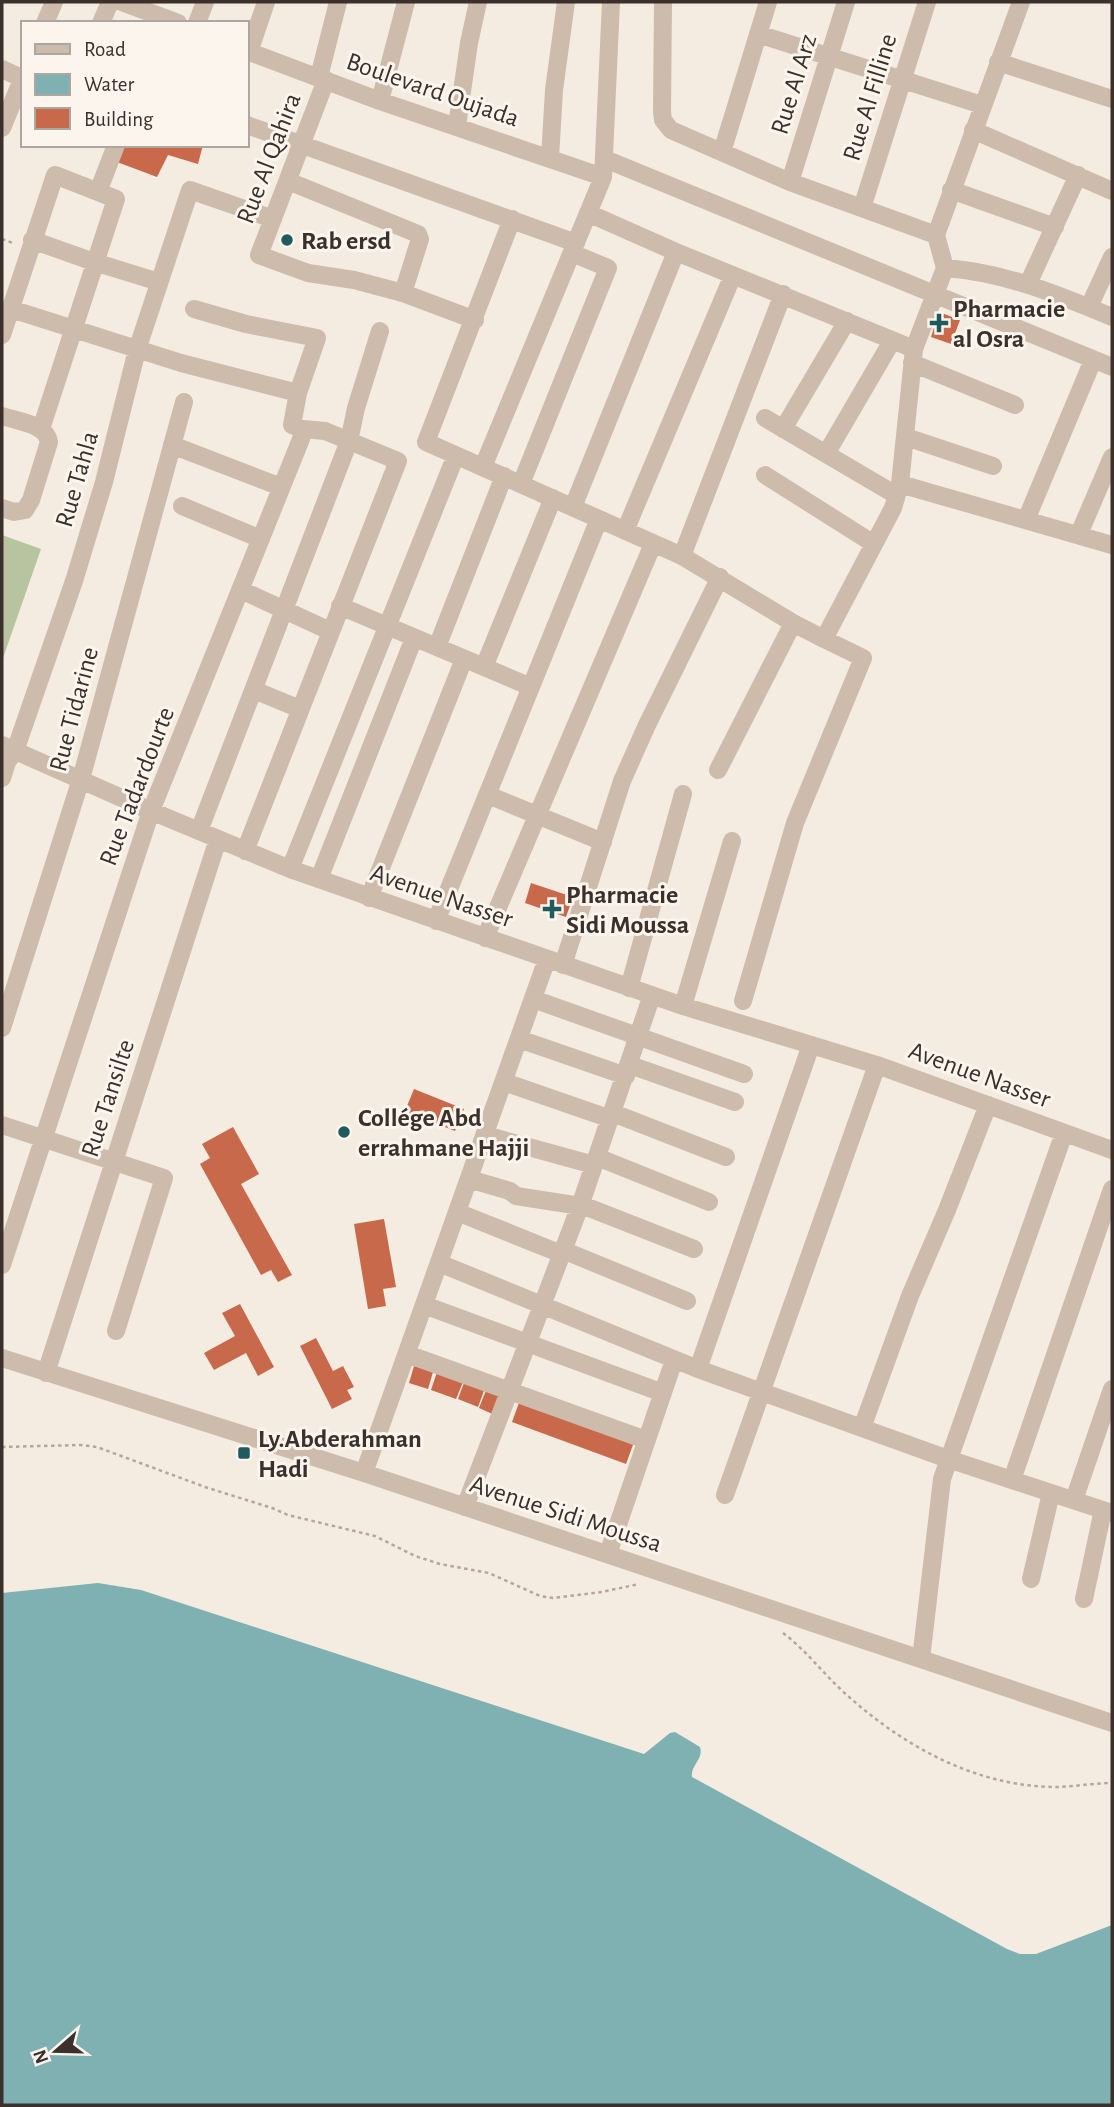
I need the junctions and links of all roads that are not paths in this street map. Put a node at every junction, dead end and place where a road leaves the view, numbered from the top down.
1 (54, 2) edge
2 (110, 2) edge
3 (122, 2) edge
4 (205, 2) edge
5 (266, 2) edge
6 (338, 2) edge
7 (406, 2) edge
8 (478, 2) edge
9 (566, 2) edge
10 (611, 2) edge
11 (663, 2) edge
12 (768, 2) edge
13 (846, 2) edge
14 (927, 2) edge
15 (1021, 2) edge
16 (46, 21) edge
17 (102, 21) edge
18 (173, 21) edge
19 (198, 21) edge
20 (758, 34) junction
21 (248, 51) edge
22 (828, 57) junction
23 (998, 62) junction
24 (2, 69) edge
25 (21, 77) edge
26 (323, 78) junction
27 (901, 80) junction
28 (21, 83) edge
29 (1112, 99) edge
30 (380, 101) junction
31 (982, 105) junction
32 (248, 125) edge
33 (457, 126) junction
34 (2, 128) edge
35 (973, 130) junction
36 (301, 145) junction
37 (115, 147) edge
38 (722, 152) junction
39 (550, 158) junction
40 (604, 168) junction
41 (1078, 175) junction
42 (288, 181) junction
43 (790, 182) junction
44 (951, 190) junction
45 (1112, 191) edge
46 (98, 192) junction
47 (862, 208) junction
48 (588, 213) junction
49 (273, 219) junction
50 (512, 219) junction
51 (1055, 227) junction
52 (936, 235) junction
53 (33, 240) junction
54 (574, 248) junction
55 (676, 252) junction
56 (1112, 257) edge
57 (94, 262) junction
58 (945, 268) junction
59 (733, 275) junction
60 (159, 282) junction
61 (1028, 284) junction
62 (403, 293) junction
63 (783, 294) junction
64 (934, 295) junction
65 (1089, 307) junction
66 (11, 309) junction
67 (194, 309) dead end
68 (1112, 317) edge
69 (475, 320) junction
70 (847, 321) junction
71 (73, 331) junction
72 (380, 331) dead end
73 (2, 335) edge
74 (892, 341) junction
75 (137, 351) junction
76 (913, 356) junction
77 (1093, 360) junction
78 (1112, 367) edge
79 (298, 393) junction
80 (184, 402) dead end
81 (1015, 405) dead end
82 (2, 416) edge
83 (765, 418) dead end
84 (41, 429) junction
85 (303, 429) junction
86 (783, 429) junction
87 (906, 437) junction
88 (349, 441) junction
89 (172, 445) junction
90 (826, 454) junction
91 (456, 455) junction
92 (1112, 457) edge
93 (993, 466) dead end
94 (483, 467) junction
95 (765, 475) dead end
96 (513, 480) junction
97 (281, 487) junction
98 (898, 490) junction
99 (553, 498) junction
100 (182, 506) dead end
101 (573, 507) junction
102 (2, 508) edge
103 (599, 519) junction
104 (1026, 520) junction
105 (625, 531) junction
106 (1079, 534) junction
107 (261, 539) junction
108 (653, 544) junction
109 (874, 544) junction
110 (1112, 545) edge
111 (682, 556) junction
112 (720, 577) junction
113 (241, 590) junction
114 (340, 606) junction
115 (284, 610) junction
116 (793, 623) junction
117 (387, 627) junction
118 (330, 631) junction
119 (414, 638) junction
120 (824, 639) junction
121 (437, 647) junction
122 (464, 659) junction
123 (484, 667) junction
124 (531, 687) junction
125 (254, 690) junction
126 (300, 709) junction
127 (9, 748) edge
128 (718, 770) dead end
129 (2, 778) edge
130 (81, 779) junction
131 (683, 794) dead end
132 (488, 795) junction
133 (151, 811) junction
134 (538, 816) junction
135 (200, 831) junction
136 (218, 839) junction
137 (732, 841) dead end
138 (603, 842) junction
139 (245, 851) junction
140 (290, 869) junction
141 (319, 880) junction
142 (369, 898) junction
143 (436, 921) junction
144 (485, 938) junction
145 (555, 962) junction
146 (628, 988) junction
147 (652, 995) junction
148 (533, 999) junction
149 (683, 1006) junction
150 (740, 1010) junction
151 (2, 1028) edge
152 (639, 1037) junction
153 (519, 1039) junction
154 (811, 1045) junction
155 (877, 1065) junction
156 (628, 1070) junction
157 (744, 1074) dead end
158 (503, 1083) junction
159 (735, 1102) dead end
160 (988, 1105) junction
161 (612, 1116) junction
162 (2, 1125) edge
163 (1064, 1133) junction
164 (485, 1135) junction
165 (44, 1140) junction
166 (1112, 1150) edge
167 (726, 1157) dead end
168 (596, 1161) junction
169 (114, 1163) junction
170 (469, 1178) junction
171 (1112, 1189) edge
172 (709, 1202) dead end
173 (580, 1206) junction
174 (457, 1212) junction
175 (694, 1249) dead end
176 (561, 1252) junction
177 (439, 1263) junction
178 (2, 1265) edge
179 (687, 1301) dead end
180 (541, 1304) junction
181 (424, 1306) junction
182 (116, 1331) dead end
183 (527, 1343) junction
184 (407, 1354) junction
185 (2, 1358) edge
186 (674, 1360) junction
187 (698, 1369) junction
188 (46, 1373) junction
189 (510, 1389) junction
190 (1112, 1389) edge
191 (760, 1391) junction
192 (663, 1393) junction
193 (862, 1428) junction
194 (646, 1440) junction
195 (948, 1459) junction
196 (363, 1473) junction
197 (1012, 1479) junction
198 (1051, 1493) junction
199 (725, 1495) dead end
200 (1074, 1500) junction
201 (465, 1507) junction
202 (1108, 1512) edge
203 (608, 1554) junction
204 (1031, 1579) dead end
205 (1084, 1599) dead end
206 (921, 1659) junction
207 (1112, 1723) edge

1 - 16 street
2 - 17 street
3 - 18 street
4 - 19 street
5 - 21 street
6 - 26 street, Rue Al Qahira
7 - 30 street
8 - 33 street
9 - 39 street
10 - 40 street
11 - 38 street
12 - 20 street
13 - 22 street, Rue Al Arz
14 - 27 street, Rue Al Filline
15 - 23 street
20 - 22 street
20 - 38 street
21 - 26 street, Boulevard Oujada
22 - 27 street
22 - 43 street, Rue Al Arz
23 - 29 street
23 - 31 street
24 - 25 street
26 - 30 street, Boulevard Oujada
26 - 36 street, Rue Al Qahira
27 - 31 street
27 - 47 street, Rue Al Filline
28 - 34 street
30 - 33 street, Boulevard Oujada
31 - 35 street
32 - 36 street
33 - 39 street, Boulevard Oujada
35 - 41 street
35 - 44 street
36 - 42 street, Rue Al Qahira
36 - 50 street
37 - 46 street
38 - 43 street
39 - 40 street, Boulevard Oujada
40 - 48 street
40 - 64 street, Boulevard Oujada
41 - 45 street
41 - 51 street
42 - 49 street, Rue Al Qahira
42 - 62 street
43 - 47 street
44 - 51 street
44 - 52 street
46 - 53 street
46 - 57 street
47 - 52 street
48 - 54 street
48 - 55 street
49 - 60 street, Rue Tahla
49 - 62 street, Rue Al Qahira
50 - 54 street
50 - 69 street
51 - 61 street
52 - 58 street
53 - 57 street
53 - 66 street
54 - 94 street
54 - 96 street
55 - 59 street
55 - 101 street
56 - 65 street
57 - 60 street
57 - 71 street
58 - 61 street
58 - 64 street
59 - 63 street
59 - 105 street
60 - 75 street, Rue Tahla
61 - 65 street
62 - 69 street
63 - 70 street
63 - 111 street
64 - 76 street
64 - 77 street, Boulevard Oujada
65 - 68 street
66 - 71 street
66 - 73 street
67 - 79 street
69 - 91 street
70 - 74 street
70 - 86 street
71 - 75 street
71 - 84 street
72 - 88 street
74 - 76 street
74 - 90 street
75 - 79 street
75 - 127 street, Rue Tahla
76 - 81 street
76 - 87 street
77 - 78 street, Boulevard Oujada
77 - 104 street
79 - 85 street
80 - 89 street, Rue Tidarine
82 - 84 street
83 - 86 street
84 - 102 street
85 - 88 street
85 - 97 street, Rue Tadardourte
86 - 90 street
87 - 93 street
87 - 98 street
88 - 114 street
88 - 115 street
89 - 97 street
89 - 130 street, Rue Tidarine
90 - 98 street
91 - 94 street
91 - 117 street
92 - 106 street
94 - 96 street
95 - 109 street
96 - 99 street
96 - 121 street
97 - 107 street, Rue Tadardourte
98 - 104 street
98 - 109 street
99 - 101 street
99 - 123 street
100 - 107 street
101 - 103 street
103 - 105 street
103 - 124 street
104 - 106 street
105 - 108 street
106 - 110 street
107 - 113 street, Rue Tadardourte
108 - 111 street
108 - 134 street
109 - 120 street
111 - 112 street
112 - 116 street
112 - 138 street
113 - 115 street
113 - 133 street, Rue Tadardourte
114 - 117 street
114 - 118 street
115 - 118 street
115 - 125 street
116 - 120 street
116 - 128 street
117 - 119 street
117 - 140 street
118 - 126 street
119 - 121 street
119 - 141 street
120 - 150 street
121 - 122 street
122 - 123 street
122 - 142 street
123 - 124 street
124 - 132 street
125 - 126 street
125 - 135 street
126 - 139 street
127 - 129 street, Rue Tahla
127 - 130 street, Avenue Nasser
130 - 133 street, Avenue Nasser
130 - 151 street, Rue Tidarine
131 - 146 street
132 - 134 street
132 - 143 street
133 - 135 street, Avenue Nasser
133 - 165 street, Rue Tadardourte
134 - 138 street
134 - 144 street
135 - 136 street, Avenue Nasser
136 - 139 street, Avenue Nasser
136 - 169 street, Rue Tansilte
137 - 149 street
138 - 145 street
139 - 140 street, Avenue Nasser
140 - 141 street, Avenue Nasser
141 - 142 street, Avenue Nasser
142 - 143 street, Avenue Nasser
143 - 144 street, Avenue Nasser
144 - 145 street, Avenue Nasser
145 - 146 street, Avenue Nasser
145 - 148 street
146 - 147 street, Avenue Nasser
147 - 149 street, Avenue Nasser
147 - 152 street
148 - 152 street
148 - 153 street
149 - 150 street, Avenue Nasser
150 - 154 street, Avenue Nasser
152 - 156 street
152 - 157 street
153 - 156 street
153 - 158 street
154 - 155 street, Avenue Nasser
154 - 187 street
155 - 160 street, Avenue Nasser
155 - 191 street
156 - 159 street
156 - 161 street
158 - 161 street
158 - 164 street
160 - 163 street, Avenue Nasser
160 - 193 street
161 - 167 street
161 - 168 street
162 - 165 street
163 - 166 street, Avenue Nasser
163 - 195 street
164 - 168 street
164 - 170 street
165 - 169 street
165 - 178 street, Rue Tadardourte
168 - 172 street
168 - 173 street
169 - 182 street
169 - 188 street, Rue Tansilte
170 - 173 street
170 - 174 street
171 - 197 street
173 - 175 street
173 - 176 street
174 - 176 street
174 - 177 street
176 - 179 street
176 - 180 street
177 - 180 street
177 - 181 street
180 - 183 street
180 - 186 street
181 - 183 street
181 - 184 street
183 - 189 street
183 - 192 street
184 - 189 street
184 - 196 street
185 - 188 street, Avenue Sidi Moussa
186 - 187 street
186 - 192 street
187 - 191 street
188 - 196 street, Avenue Sidi Moussa
189 - 194 street
189 - 201 street
190 - 200 street
191 - 193 street
191 - 199 street
192 - 194 street
193 - 195 street
194 - 203 street
195 - 197 street
195 - 206 street
196 - 201 street, Avenue Sidi Moussa
197 - 198 street
198 - 200 street
198 - 204 street
200 - 202 street
201 - 203 street, Avenue Sidi Moussa
202 - 205 street
203 - 206 street, Avenue Sidi Moussa
206 - 207 street, Avenue Sidi Moussa

